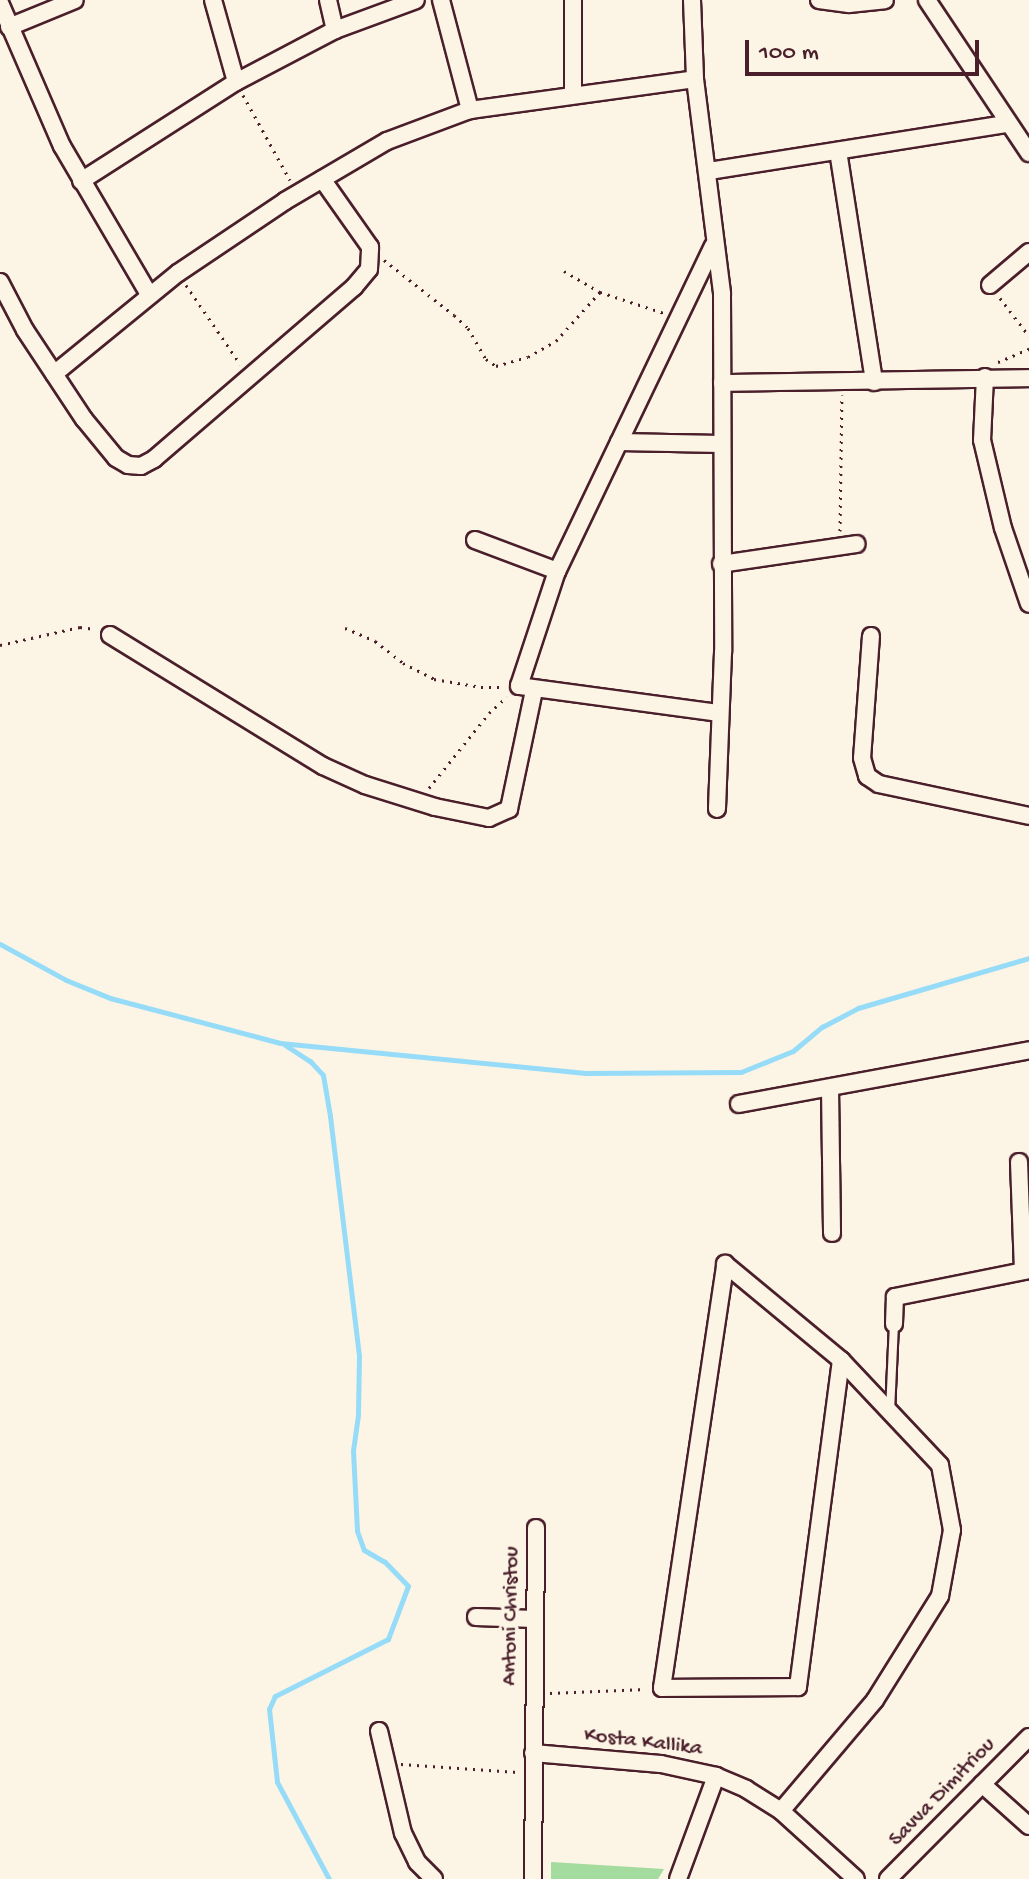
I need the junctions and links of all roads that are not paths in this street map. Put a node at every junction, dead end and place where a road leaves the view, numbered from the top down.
1 (75, 0) edge
2 (213, 0) edge
3 (328, 0) edge
4 (416, 0) edge
5 (441, 0) edge
6 (573, 0) edge
7 (692, 0) edge
8 (819, 0) edge
9 (885, 0) edge
10 (927, 0) edge
11 (0, 3) edge
12 (9, 27) junction
13 (335, 30) junction
14 (695, 79) junction
15 (236, 82) junction
16 (573, 95) junction
17 (470, 110) junction
18 (1007, 124) junction
19 (838, 151) junction
20 (1029, 153) edge
21 (709, 171) junction
22 (322, 179) junction
23 (81, 181) junction
24 (713, 246) junction
25 (1029, 252) edge
26 (0, 282) edge
27 (990, 285) road end
28 (149, 294) junction
29 (54, 374) junction
30 (985, 377) junction
31 (1029, 378) edge
32 (874, 382) junction
33 (722, 383) junction
34 (619, 442) junction
35 (721, 444) junction
36 (475, 540) dead end
37 (848, 546) road end
38 (721, 564) junction
39 (557, 571) junction
40 (1029, 604) edge
41 (110, 635) road end
42 (871, 636) dead end
43 (526, 688) junction
44 (719, 713) junction
45 (717, 809) dead end
46 (1029, 816) edge
47 (1029, 1050) edge
48 (830, 1088) junction
49 (739, 1104) dead end
50 (1019, 1162) dead end
51 (832, 1233) dead end
52 (1026, 1270) edge
53 (894, 1324) joint
54 (841, 1360) junction
55 (890, 1413) junction
56 (536, 1528) dead end
57 (476, 1617) dead end
58 (534, 1619) junction
59 (379, 1731) dead end
60 (1029, 1737) edge
61 (533, 1753) junction
62 (716, 1776) junction
63 (982, 1784) junction
64 (781, 1811) junction
65 (1029, 1826) edge
66 (434, 1879) edge
67 (533, 1879) edge
68 (678, 1879) edge
69 (856, 1879) edge
70 (888, 1879) edge

1 - 12 street
2 - 15 street
3 - 13 street
4 - 13 street
5 - 17 street
6 - 16 street
7 - 14 street
8 - 9 street
10 - 18 street
11 - 12 street
12 - 23 street
13 - 15 street
14 - 16 street
14 - 21 street
15 - 23 street
16 - 17 street
17 - 22 street
18 - 19 street
18 - 20 street
19 - 21 street
19 - 32 street
21 - 24 street
22 - 28 street
22 - 29 street
23 - 28 street
24 - 33 street
24 - 34 street
25 - 27 street
26 - 29 street
28 - 29 street
30 - 31 street
30 - 32 street
30 - 40 street
32 - 33 street
33 - 35 street
34 - 35 street
34 - 39 street
35 - 38 street
36 - 39 street
37 - 38 street
38 - 44 street
39 - 43 street
41 - 43 street
42 - 46 street
43 - 44 street
44 - 45 street
47 - 48 street
48 - 49 street
48 - 51 street
50 - 52 street
52 - 53 street
53 - 55 lane
54 - 54 street
54 - 55 street
55 - 64 street
56 - 58 street, Antoni Christou
57 - 58 street
58 - 61 street, Antoni Christou
59 - 66 street
60 - 63 street, Savva Dimitriou
61 - 62 street, Kosta Kallika
61 - 67 street, Antoni Christou
62 - 64 street, Kosta Kallika
62 - 68 street
63 - 65 street
63 - 70 street, Savva Dimitriou
64 - 69 street, Kosta Kallika

